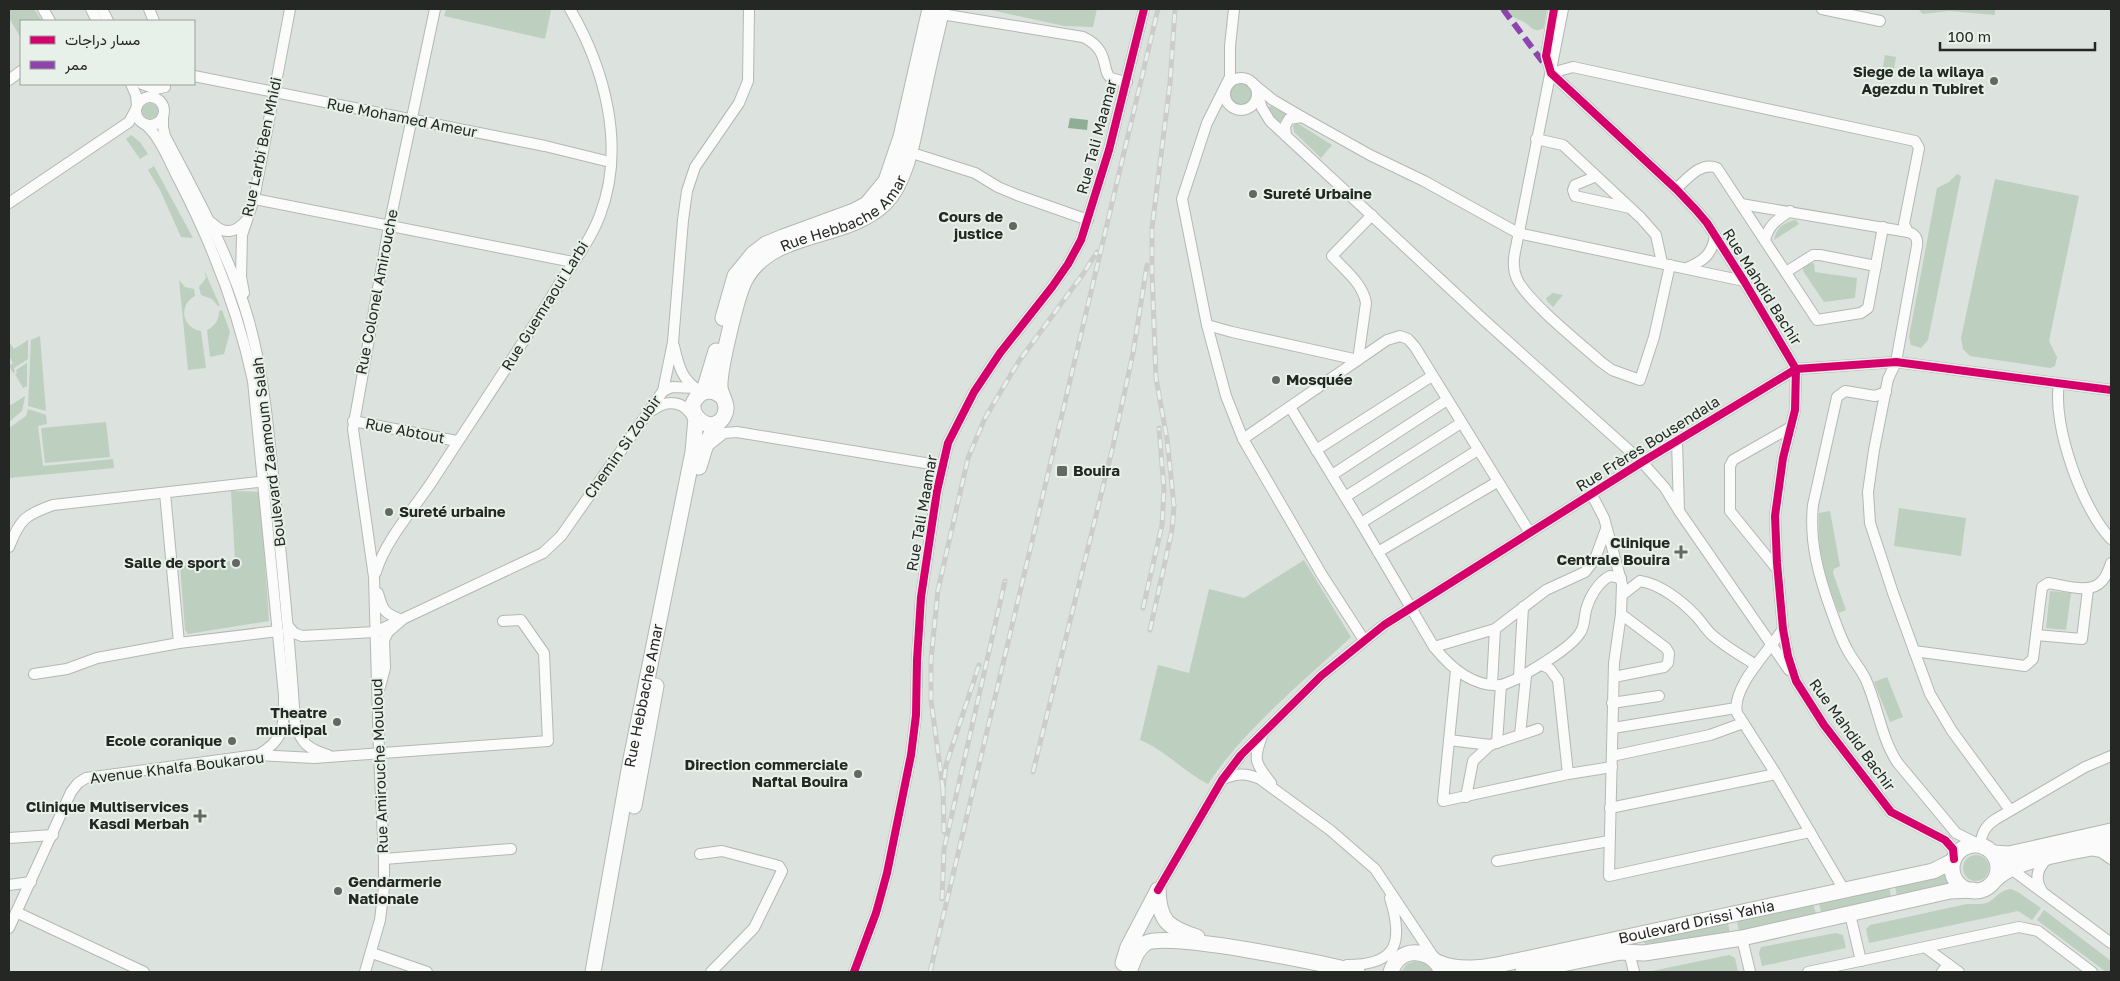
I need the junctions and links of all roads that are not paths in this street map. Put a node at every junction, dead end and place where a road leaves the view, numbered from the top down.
1 (290, 9) edge
2 (435, 9) edge
3 (570, 9) edge
4 (749, 9) edge
5 (1144, 9) edge
6 (1234, 9) edge
7 (1554, 9) edge
8 (1563, 9) edge
9 (1822, 9) edge
10 (938, 10) edge
11 (1880, 21) dead end
12 (1231, 60) junction
13 (20, 72) edge
14 (1551, 73) junction
15 (195, 76) edge
16 (9, 80) edge
17 (1127, 82) junction
18 (131, 85) edge
19 (142, 85) edge
20 (144, 85) edge
21 (166, 85) edge
22 (1252, 85) junction
23 (1226, 89) junction
24 (274, 93) junction
25 (153, 97) junction
26 (1271, 99) junction
27 (136, 107) junction
28 (1232, 107) junction
29 (1262, 108) junction
30 (1246, 109) junction
31 (163, 111) junction
32 (1211, 114) junction
33 (1302, 117) junction
34 (411, 119) junction
35 (1270, 121) junction
36 (129, 122) junction
37 (143, 124) junction
38 (1286, 136) junction
39 (1536, 139) junction
40 (909, 152) junction
41 (610, 162) junction
42 (1594, 174) junction
43 (1676, 189) junction
44 (1614, 192) junction
45 (254, 199) junction
46 (9, 203) edge
47 (1607, 204) junction
48 (1741, 204) junction
49 (1631, 208) junction
50 (1790, 211) junction
51 (1372, 215) junction
52 (248, 219) junction
53 (210, 220) junction
54 (1088, 220) junction
55 (389, 226) junction
56 (1883, 228) junction
57 (1908, 232) junction
58 (1518, 233) junction
59 (1715, 236) junction
60 (1765, 241) junction
61 (573, 262) junction
62 (1666, 264) junction
63 (1876, 266) junction
64 (1687, 268) junction
65 (1786, 272) junction
66 (1744, 281) junction
67 (247, 316) junction
68 (1207, 325) junction
69 (1232, 332) junction
70 (673, 342) junction
71 (1214, 348) junction
72 (1358, 360) junction
73 (1896, 362) junction
74 (1796, 369) junction
75 (1432, 376) junction
76 (2058, 384) junction
77 (666, 385) junction
78 (2111, 390) edge
79 (700, 391) junction
80 (1886, 392) junction
81 (1447, 400) junction
82 (725, 404) junction
83 (1290, 407) junction
84 (648, 413) junction
85 (690, 414) junction
86 (353, 421) junction
87 (1461, 422) junction
88 (717, 423) junction
89 (1791, 427) junction
90 (737, 432) junction
91 (1242, 439) junction
92 (1677, 440) junction
93 (457, 441) junction
94 (1316, 450) junction
95 (1478, 450) junction
96 (702, 454) junction
97 (1642, 462) junction
98 (943, 466) junction
99 (1332, 475) junction
100 (268, 481) junction
101 (1498, 482) junction
102 (165, 493) junction
103 (1592, 495) junction
104 (1345, 497) junction
105 (1679, 511) junction
106 (1361, 523) junction
107 (1606, 529) junction
108 (1530, 533) junction
109 (2111, 538) edge
110 (9, 547) edge
111 (1378, 552) junction
112 (2111, 563) edge
113 (1778, 570) junction
114 (374, 577) junction
115 (1621, 578) junction
116 (2088, 589) junction
117 (1622, 595) junction
118 (1522, 607) junction
119 (383, 609) junction
120 (1411, 609) junction
121 (1621, 614) junction
122 (402, 620) junction
123 (502, 621) dead end
124 (283, 629) junction
125 (1495, 629) junction
126 (1783, 629) junction
127 (379, 630) junction
128 (360, 633) junction
129 (2036, 635) junction
130 (384, 640) junction
131 (1364, 640) junction
132 (179, 643) junction
133 (1773, 645) junction
134 (1434, 648) junction
135 (1914, 651) junction
136 (376, 661) junction
137 (1542, 665) junction
138 (1756, 665) junction
139 (1456, 670) junction
140 (34, 674) dead end
141 (1522, 676) junction
142 (1614, 677) junction
143 (1796, 680) junction
144 (1496, 684) junction
145 (378, 693) junction
146 (1659, 696) dead end
147 (1612, 703) junction
148 (1736, 708) junction
149 (1743, 723) junction
150 (1613, 728) junction
151 (1538, 729) dead end
152 (1263, 733) junction
153 (1520, 735) junction
154 (279, 739) junction
155 (300, 740) junction
156 (1449, 740) junction
157 (1494, 744) junction
158 (379, 753) junction
159 (257, 756) junction
160 (289, 756) junction
161 (334, 756) junction
162 (2111, 756) edge
163 (1612, 761) junction
164 (1568, 774) junction
165 (1776, 774) junction
166 (1222, 780) junction
167 (1276, 789) junction
168 (1466, 797) junction
169 (1610, 808) junction
170 (2010, 810) junction
171 (2111, 831) edge
172 (1810, 832) junction
173 (53, 835) junction
174 (9, 838) edge
175 (1609, 841) junction
176 (2111, 844) edge
177 (511, 849) dead end
178 (2086, 850) junction
179 (1989, 852) junction
180 (700, 854) dead end
181 (2048, 858) junction
182 (384, 859) junction
183 (2111, 859) edge
184 (1954, 860) junction
185 (1497, 861) dead end
186 (2010, 868) junction
187 (2024, 878) junction
188 (1994, 881) junction
189 (31, 882) junction
190 (9, 885) edge
191 (1387, 888) junction
192 (1158, 890) junction
193 (1844, 890) junction
194 (1973, 890) junction
195 (2043, 892) junction
196 (16, 912) junction
197 (1850, 914) junction
198 (9, 928) edge
199 (1742, 938) junction
200 (2111, 943) edge
201 (1227, 947) junction
202 (1926, 948) junction
203 (1629, 952) junction
204 (372, 953) junction
205 (1860, 961) junction
206 (1331, 965) junction
207 (1439, 967) edge
208 (1945, 968) edge
209 (144, 972) edge
210 (365, 972) edge
211 (427, 972) edge
212 (593, 972) edge
213 (602, 972) edge
214 (711, 972) edge
215 (854, 972) edge
216 (1120, 972) edge
217 (1129, 972) edge
218 (1357, 972) edge
219 (1391, 972) edge
220 (1528, 972) edge
221 (1634, 972) edge
222 (1750, 972) edge
223 (1808, 972) edge
224 (1959, 972) edge
225 (2092, 972) edge

1 - 24 street, Rue Larbi Ben Mhidi
2 - 34 street, Rue Colonel Amirouche
3 - 41 street, Rue Guemraoui Larbi
4 - 70 street, Chemin Si Zoubir
5 - 17 street, Rue Tali Maamar
6 - 12 street
7 - 14 street
8 - 14 street
9 - 11 street
10 - 17 street
10 - 40 main road, Rue Hebbache Amar
10 - 79 main road, Rue Hebbache Amar
12 - 22 street
12 - 23 street
13 - 16 street
14 - 39 street
14 - 43 street, Rue Mahdid Bachir
14 - 57 street
15 - 24 street, Rue Mohamed Ameur
17 - 54 street, Rue Tali Maamar
18 - 27 street
19 - 25 street
20 - 21 street
21 - 25 street
21 - 31 street
22 - 23 street
22 - 26 street
22 - 29 street
22 - 30 street
23 - 28 street
23 - 32 street
24 - 34 street, Rue Mohamed Ameur
24 - 45 street, Rue Larbi Ben Mhidi
25 - 27 street
25 - 31 street
26 - 29 street
26 - 33 street
27 - 36 street
27 - 37 street
28 - 30 street
28 - 32 street
29 - 35 street
30 - 35 street
31 - 37 street
31 - 53 street, Boulevard Zaamoum Salah
32 - 68 street
33 - 38 street
33 - 58 street
34 - 41 street, Rue Mohamed Ameur
34 - 55 street, Rue Colonel Amirouche
35 - 38 street
36 - 37 street
36 - 46 street
37 - 100 street, Boulevard Zaamoum Salah
38 - 51 street
39 - 42 street
39 - 58 street
40 - 54 street
40 - 82 main road, Rue Hebbache Amar
41 - 61 street, Rue Guemraoui Larbi
42 - 44 street
42 - 47 street
43 - 48 street
43 - 59 street, Rue Mahdid Bachir
44 - 47 street
44 - 49 street
45 - 52 street, Rue Larbi Ben Mhidi
45 - 55 street
47 - 49 street
48 - 50 street
48 - 60 street
49 - 62 street
50 - 56 street
50 - 60 street
51 - 72 street
51 - 97 street
52 - 53 street
52 - 67 street, Rue Larbi Ben Mhidi
53 - 67 street, Boulevard Zaamoum Salah
54 - 98 street, Rue Tali Maamar
55 - 61 street
55 - 86 street, Rue Colonel Amirouche
56 - 57 street
56 - 63 street
57 - 73 street
58 - 62 street
58 - 62 street
59 - 64 street
59 - 66 street, Rue Mahdid Bachir
60 - 65 street
61 - 93 street, Rue Guemraoui Larbi
62 - 64 street
63 - 65 street
63 - 65 street
64 - 66 street
66 - 74 street, Rue Mahdid Bachir
67 - 100 street, Boulevard Zaamoum Salah
68 - 69 street
68 - 71 street
69 - 71 street
69 - 72 street
70 - 77 street, Chemin Si Zoubir
70 - 79 street
71 - 91 street
72 - 75 street
72 - 83 street
73 - 74 street, Rue Frères Bousendala
73 - 76 street, Rue Frères Bousendala
73 - 80 street
74 - 89 street, Rue Mahdid Bachir
74 - 92 street, Rue Frères Bousendala
75 - 81 street
75 - 94 street
76 - 78 street, Rue Frères Bousendala
76 - 109 street
77 - 79 street
77 - 84 street, Chemin Si Zoubir
77 - 85 street
79 - 82 main road
79 - 85 main road
80 - 135 street
80 - 179 street
81 - 87 street
81 - 99 street
82 - 88 main road
82 - 90 street
83 - 91 street
83 - 94 street
84 - 85 street
84 - 122 street, Chemin Si Zoubir
85 - 88 main road
85 - 212 main road, Rue Hebbache Amar
86 - 93 street, Rue Abtout
86 - 114 street, Rue Colonel Amirouche
87 - 95 street
87 - 104 street
88 - 96 main road, Rue Hebbache Amar
89 - 113 street, Rue Mahdid Bachir
89 - 113 street
90 - 96 street
90 - 98 street
91 - 131 street
92 - 97 street, Rue Frères Bousendala
92 - 105 street
93 - 114 street, Rue Guemraoui Larbi
94 - 99 street
95 - 101 street
95 - 106 street
96 - 213 main road, Rue Hebbache Amar
97 - 103 street, Rue Frères Bousendala
97 - 105 street
98 - 215 street, Rue Tali Maamar
99 - 104 street
100 - 102 street
100 - 124 street, Boulevard Zaamoum Salah
101 - 108 street
101 - 111 street
102 - 110 street
102 - 132 street
103 - 107 street
103 - 108 street, Rue Frères Bousendala
104 - 106 street
105 - 133 street
106 - 111 street
107 - 115 street
107 - 118 street
108 - 120 street, Rue Frères Bousendala
111 - 120 street
112 - 116 street
113 - 126 street, Rue Mahdid Bachir
114 - 119 street
114 - 127 street, Rue Amirouche Mouloud
115 - 117 street
115 - 137 street
116 - 129 street
116 - 129 street
117 - 121 street
117 - 138 street
118 - 125 street
118 - 141 street
119 - 122 street
119 - 127 street
120 - 131 street, Rue Frères Bousendala
120 - 134 street
121 - 142 street
121 - 142 street
122 - 127 street, Chemin Si Zoubir
122 - 130 street
123 - 158 street, Avenue Khalfa Boukarou
124 - 128 street
124 - 132 street
124 - 154 street, Boulevard Zaamoum Salah
124 - 155 street, Boulevard Zaamoum Salah
125 - 134 street
125 - 144 street
126 - 133 street
126 - 143 street, Rue Mahdid Bachir
127 - 128 street
127 - 130 street
127 - 136 street, Rue Amirouche Mouloud
128 - 136 street
129 - 135 street
130 - 145 street
131 - 152 street, Rue Frères Bousendala
132 - 140 street
133 - 138 street
133 - 143 street
134 - 139 street
135 - 170 street
136 - 145 street, Rue Amirouche Mouloud
137 - 141 street
137 - 164 street
138 - 148 street
139 - 144 street
139 - 156 street
141 - 144 street
141 - 153 street
142 - 147 street
143 - 184 street, Rue Mahdid Bachir
144 - 157 street
145 - 158 street, Rue Amirouche Mouloud
146 - 147 street
147 - 150 street
148 - 149 street
148 - 150 street
149 - 163 street
149 - 165 street
150 - 163 street
151 - 153 street
152 - 166 street, Rue Frères Bousendala
152 - 167 street
153 - 157 street
154 - 155 street
154 - 159 street
154 - 160 street
155 - 160 street
155 - 161 street
156 - 157 street
156 - 168 street
157 - 168 street
158 - 161 street, Avenue Khalfa Boukarou
158 - 182 street, Rue Amirouche Mouloud
159 - 160 street, Avenue Khalfa Boukarou
159 - 173 street, Avenue Khalfa Boukarou
160 - 161 street, Avenue Khalfa Boukarou
162 - 170 street
163 - 164 street
163 - 169 street
164 - 168 street
165 - 169 street
165 - 172 street
166 - 167 street
166 - 192 street, Rue Frères Bousendala
167 - 191 street
169 - 175 street
170 - 179 street
171 - 179 main road
172 - 175 street
172 - 193 street
173 - 174 street
173 - 189 street
175 - 185 street
176 - 178 main road
177 - 182 street
178 - 181 main road
178 - 183 street
179 - 184 main road
179 - 186 street
179 - 188 main road
180 - 214 street
181 - 186 main road
181 - 195 street
182 - 204 street, Rue Amirouche Mouloud
184 - 193 main road, Boulevard Drissi Yahia
184 - 194 main road
186 - 187 street
186 - 188 main road
187 - 188 street
187 - 195 street
188 - 194 main road
189 - 190 street
189 - 196 street
191 - 206 street
191 - 207 street
192 - 201 main road
192 - 216 main road
193 - 207 main road, Boulevard Drissi Yahia
194 - 197 main road, Boulevard Drissi Yahia
195 - 200 street
196 - 198 street
196 - 209 street
197 - 199 main road, Boulevard Drissi Yahia
197 - 205 street
199 - 203 main road, Boulevard Drissi Yahia
199 - 222 street
201 - 206 main road
201 - 217 main road
202 - 205 street
202 - 208 street
202 - 225 street
203 - 220 main road, Boulevard Drissi Yahia
203 - 221 street
204 - 210 street, Rue Amirouche Mouloud
204 - 211 street
205 - 223 street
206 - 218 main road
207 - 219 main road, Boulevard Drissi Yahia
208 - 224 street

